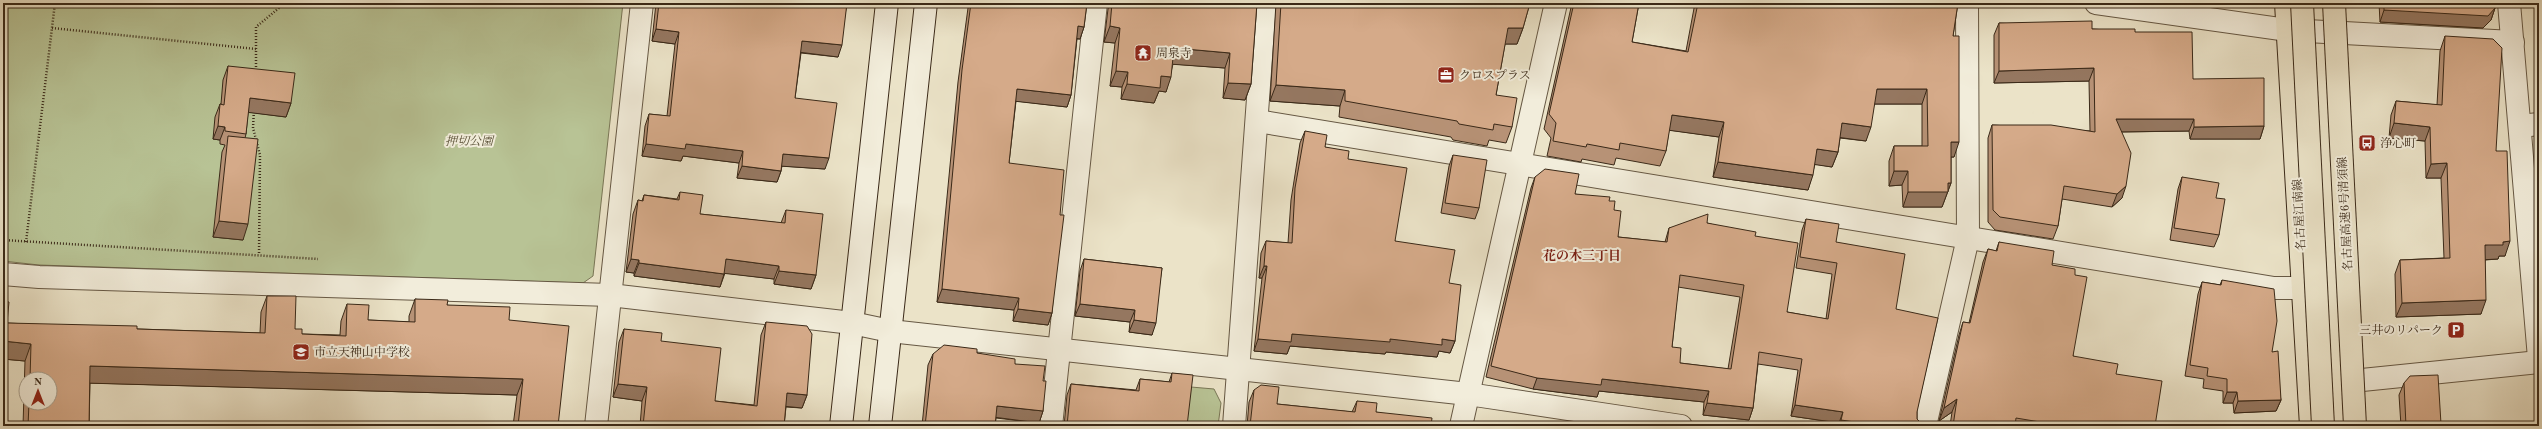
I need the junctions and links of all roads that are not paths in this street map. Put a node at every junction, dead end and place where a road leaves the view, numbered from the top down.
1 (642, 3) edge
2 (887, 3) edge
3 (926, 3) edge
4 (1096, 3) edge
5 (1265, 3) edge
6 (1556, 3) edge
7 (1967, 3) edge
8 (2096, 3) edge
9 (2286, 3) edge
10 (2302, 3) edge
11 (2334, 3) edge
12 (2344, 3) edge
13 (2509, 3) edge
14 (2288, 30) junction
15 (2346, 33) junction
16 (2513, 42) junction
17 (1257, 121) junction
18 (2529, 125) edge
19 (1520, 164) junction
20 (1968, 238) junction
21 (3, 274) edge
22 (2303, 288) junction
23 (610, 295) junction
24 (852, 323) junction
25 (890, 331) junction
26 (1059, 350) junction
27 (2539, 358) edge
28 (2539, 362) edge
29 (1240, 368) junction
30 (2362, 380) junction
31 (1468, 394) junction
32 (596, 426) edge
33 (841, 426) edge
34 (880, 426) edge
35 (1051, 426) edge
36 (1234, 426) edge
37 (1461, 426) edge
38 (1681, 426) edge
39 (1925, 426) edge
40 (2311, 426) edge
41 (2323, 426) edge
42 (2356, 426) edge
43 (2364, 426) edge

1 - 23 street
2 - 24 street
3 - 25 street
4 - 26 street
5 - 17 street
6 - 19 street
7 - 20 street
8 - 14 street
9 - 14 main road, 名古屋江南線
10 - 41 main road, bridge
11 - 42 main road, 名古屋高速6号清須線, bridge
12 - 15 main road
13 - 16 street
14 - 15 street
14 - 22 main road, 名古屋江南線
15 - 16 street
15 - 30 main road
16 - 18 street
17 - 19 street
17 - 29 street
18 - 27 street
19 - 20 street
19 - 31 street
20 - 22 street
20 - 39 street
21 - 23 street
22 - 40 main road, 名古屋江南線
23 - 24 street
23 - 32 street
24 - 25 street
24 - 33 street
25 - 26 street
25 - 34 street
26 - 29 street
26 - 35 street
28 - 30 street
29 - 31 street
29 - 36 street
30 - 43 main road
31 - 37 street
31 - 38 street

